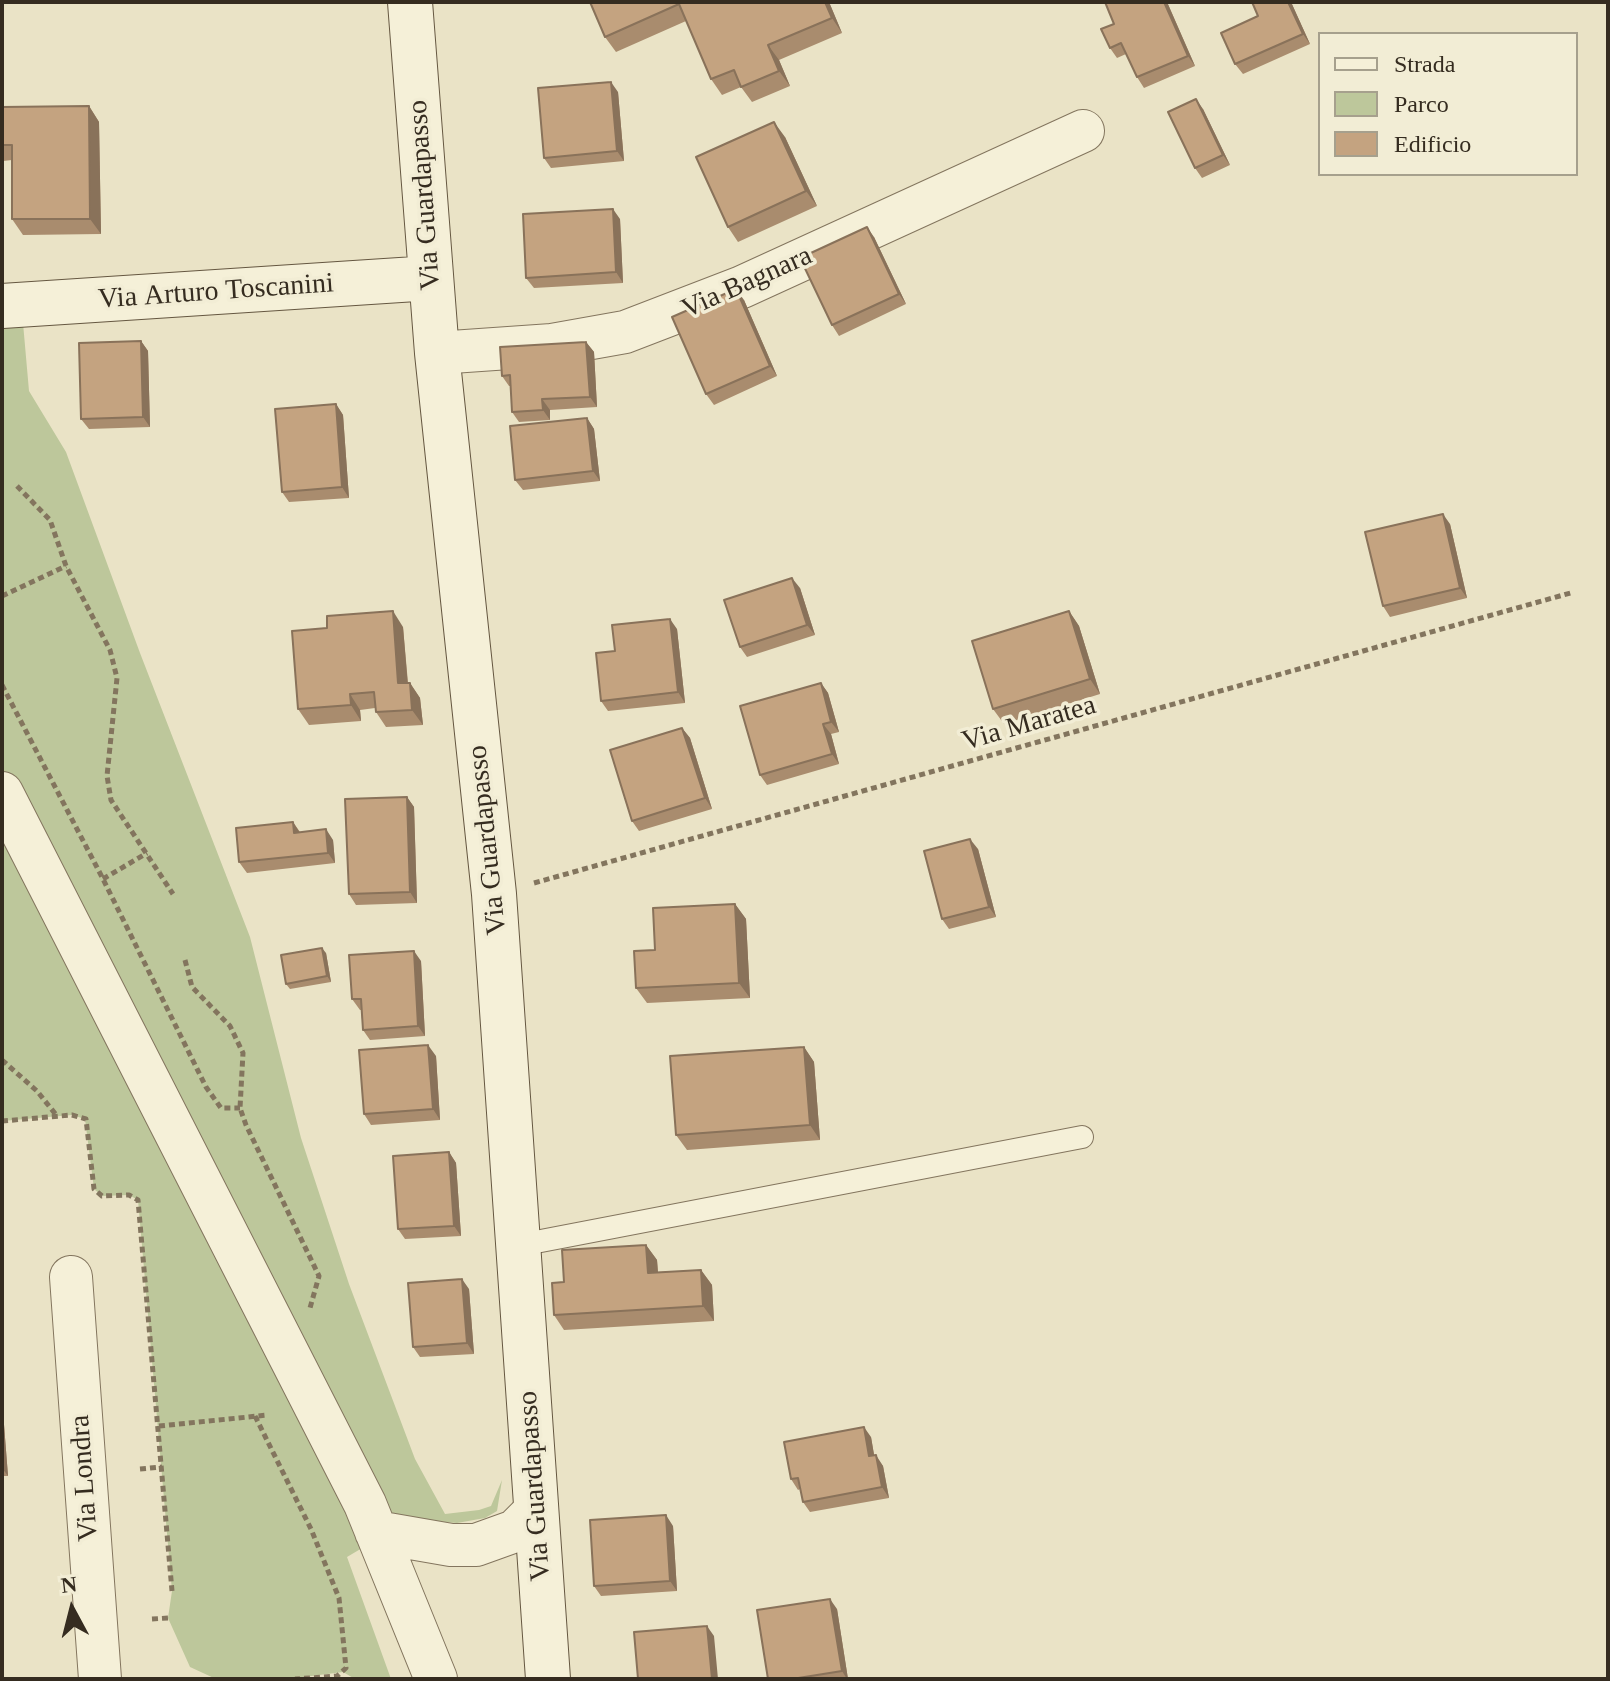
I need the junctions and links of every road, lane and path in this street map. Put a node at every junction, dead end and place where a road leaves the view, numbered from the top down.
1 (410, 2) edge
2 (1083, 131) dead end
3 (431, 278) junction
4 (2, 306) edge
5 (437, 353) junction
6 (17, 486) dead end
7 (66, 566) junction
8 (1574, 592) dead end
9 (2, 596) edge
10 (2, 685) edge
11 (2, 793) edge
12 (147, 853) junction
13 (103, 879) junction
14 (173, 894) dead end
15 (494, 894) junction
16 (185, 960) dead end
17 (2, 1060) edge
18 (240, 1108) junction
19 (57, 1116) junction
20 (2, 1121) edge
21 (1082, 1137) dead end
22 (520, 1245) junction
23 (71, 1277) dead end
24 (307, 1314) dead end
25 (268, 1415) dead end
26 (255, 1416) junction
27 (159, 1426) junction
28 (162, 1467) junction
29 (140, 1469) dead end
30 (537, 1509) junction
31 (376, 1532) junction
32 (172, 1591) dead end
33 (168, 1618) dead end
34 (152, 1619) dead end
35 (100, 1679) edge
36 (295, 1679) edge
37 (436, 1679) edge
38 (548, 1679) edge

1 - 3 street, Via Guardapasso
2 - 5 street, Via Bagnara
3 - 4 street, Via Arturo Toscanini
3 - 5 street, Via Guardapasso
5 - 15 street, Via Guardapasso
6 - 7 path
7 - 9 path
7 - 12 path
8 - 15 path, Via Maratea
10 - 13 path
11 - 31 street
12 - 13 path
12 - 14 path
13 - 18 path
15 - 22 street, Via Guardapasso
16 - 18 path
17 - 19 path
18 - 24 path
19 - 20 path
19 - 27 path
21 - 22 lane
22 - 30 street, Via Guardapasso
23 - 35 street, Via Londra
25 - 26 path
26 - 27 path
26 - 36 path
27 - 28 path
28 - 29 path
28 - 32 path
30 - 31 street
30 - 38 street, Via Guardapasso
31 - 37 street
33 - 34 path

